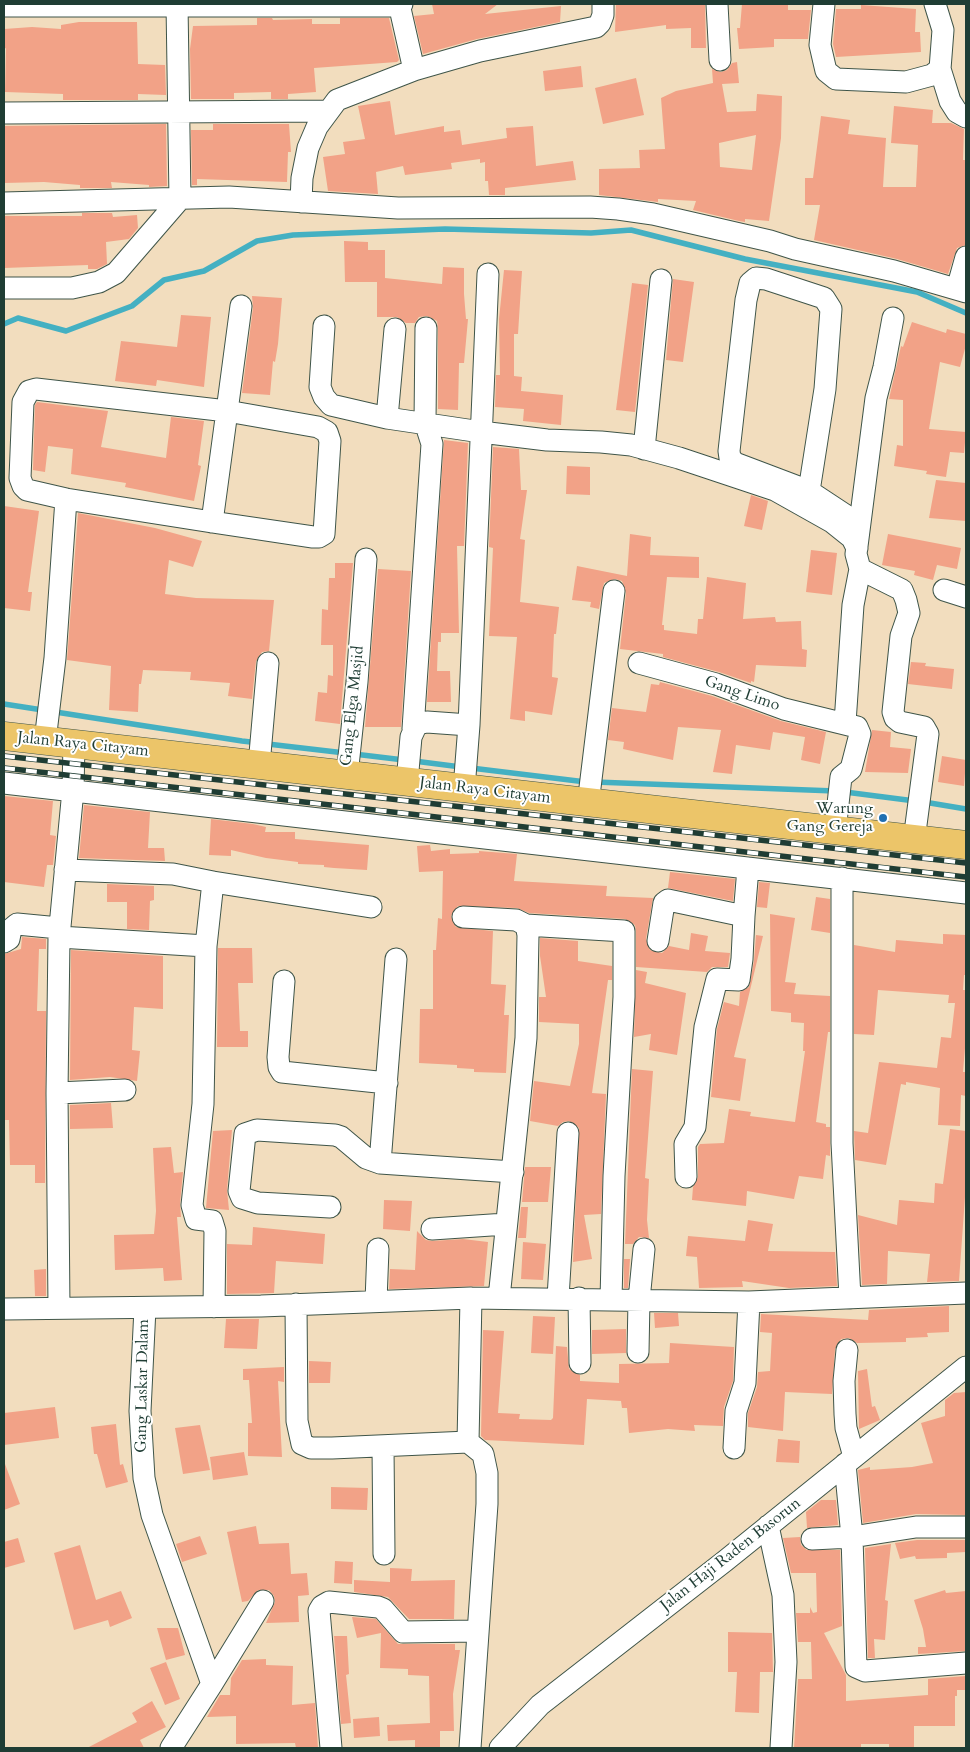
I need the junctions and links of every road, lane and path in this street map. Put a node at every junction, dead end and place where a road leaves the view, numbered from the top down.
1 (400, 4) edge
2 (603, 4) edge
3 (717, 4) edge
4 (824, 4) edge
5 (935, 4) edge
6 (177, 5) edge
7 (4, 6) edge
8 (720, 60) dead end
9 (940, 69) junction
10 (414, 70) junction
11 (328, 111) junction
12 (178, 112) junction
13 (4, 113) edge
14 (966, 117) edge
15 (180, 199) junction
16 (301, 202) junction
17 (4, 203) edge
18 (966, 257) edge
19 (488, 274) dead end
20 (661, 280) dead end
21 (4, 288) edge
22 (962, 290) edge
23 (241, 306) dead end
24 (893, 318) dead end
25 (324, 326) dead end
26 (426, 328) dead end
27 (395, 329) dead end
28 (227, 411) junction
29 (387, 418) junction
30 (425, 422) junction
31 (481, 432) junction
32 (644, 449) junction
33 (808, 491) junction
34 (66, 499) junction
35 (212, 522) junction
36 (859, 524) junction
37 (857, 548) junction
38 (366, 559) dead end
39 (860, 569) junction
40 (944, 590) dead end
41 (614, 591) dead end
42 (966, 598) edge
43 (268, 663) dead end
44 (639, 663) dead end
45 (845, 723) junction
46 (468, 731) junction
47 (46, 733) junction
48 (4, 736) edge
49 (411, 738) junction
50 (74, 744) junction
51 (260, 757) junction
52 (348, 765) junction
53 (407, 777) junction
54 (464, 782) junction
55 (4, 783) edge
56 (73, 790) junction
57 (589, 795) junction
58 (916, 830) junction
59 (835, 831) junction
60 (966, 845) edge
61 (748, 868) junction
62 (65, 870) junction
63 (842, 878) junction
64 (213, 882) junction
65 (966, 893) edge
66 (371, 907) dead end
67 (744, 916) junction
68 (463, 917) dead end
69 (526, 925) junction
70 (59, 933) junction
71 (658, 941) dead end
72 (4, 942) edge
73 (206, 946) junction
74 (396, 959) dead end
75 (284, 981) dead end
76 (387, 1083) junction
77 (125, 1090) dead end
78 (57, 1093) junction
79 (568, 1133) dead end
80 (380, 1163) junction
81 (513, 1172) junction
82 (686, 1177) dead end
83 (330, 1208) dead end
84 (506, 1224) junction
85 (432, 1229) dead end
86 (378, 1249) dead end
87 (644, 1249) dead end
88 (966, 1294) edge
89 (471, 1298) junction
90 (499, 1298) junction
91 (568, 1298) junction
92 (850, 1298) junction
93 (611, 1300) junction
94 (639, 1300) junction
95 (376, 1301) junction
96 (749, 1302) junction
97 (296, 1304) junction
98 (214, 1307) junction
99 (59, 1308) junction
100 (145, 1308) junction
101 (4, 1309) edge
102 (847, 1350) dead end
103 (638, 1352) dead end
104 (580, 1363) dead end
105 (966, 1367) edge
106 (468, 1442) junction
107 (383, 1446) junction
108 (734, 1448) dead end
109 (850, 1461) junction
110 (768, 1526) junction
111 (966, 1527) edge
112 (852, 1537) junction
113 (812, 1539) dead end
114 (384, 1554) dead end
115 (262, 1601) dead end
116 (478, 1631) junction
117 (966, 1663) edge
118 (212, 1684) junction
119 (171, 1748) edge
120 (332, 1748) edge
121 (470, 1748) edge
122 (500, 1748) edge
123 (781, 1748) edge

1 - 6 street
1 - 10 street
2 - 10 street
3 - 8 street
4 - 9 street
5 - 9 street
6 - 7 street
6 - 12 street
9 - 14 street
10 - 11 street
11 - 12 street
11 - 16 street
12 - 13 street
12 - 15 street
15 - 16 street
15 - 17 street
15 - 21 street
16 - 22 street
18 - 22 street
19 - 31 street
20 - 32 street
23 - 28 street
24 - 36 street
25 - 29 street
26 - 30 street
27 - 29 street
28 - 34 street
28 - 35 street
28 - 35 street
29 - 30 street
30 - 31 street
30 - 49 street
31 - 32 street
31 - 46 street
32 - 37 street
33 - 33 street
33 - 36 street
34 - 35 street
34 - 47 street
36 - 37 street
37 - 39 street
38 - 52 street, Gang Elga Masjid
39 - 45 street
39 - 58 street
40 - 42 street
41 - 57 street
43 - 51 street
44 - 45 street, Gang Limo
45 - 59 street
46 - 49 street
46 - 54 street
47 - 48 main road, Jalan Raya Citayam
47 - 50 main road, Jalan Raya Citayam
49 - 53 street
50 - 51 main road, Jalan Raya Citayam
50 - 56 street
51 - 52 main road, Jalan Raya Citayam
52 - 53 main road, Jalan Raya Citayam
53 - 54 main road, Jalan Raya Citayam
54 - 57 main road, Jalan Raya Citayam
55 - 56 street
56 - 61 street
56 - 62 street
57 - 59 main road, Jalan Raya Citayam
58 - 59 main road, Jalan Raya Citayam
58 - 60 main road, Jalan Raya Citayam
61 - 63 street
61 - 67 street
62 - 64 street
62 - 70 street
63 - 65 street
63 - 92 street
64 - 66 street
64 - 73 street
67 - 71 street
67 - 82 street
68 - 69 street
69 - 81 street
69 - 93 street
70 - 72 street
70 - 73 street
70 - 78 street
73 - 98 street
74 - 76 street
75 - 76 street
76 - 80 street
77 - 78 street
78 - 99 street
79 - 91 street
80 - 81 street
80 - 83 street
81 - 84 street
84 - 85 street
84 - 90 street
86 - 95 street
87 - 94 street
88 - 92 street
89 - 90 street
89 - 95 street
89 - 106 street
90 - 91 street
91 - 93 street
91 - 104 street
92 - 96 street
93 - 94 street
94 - 96 street
94 - 103 street
95 - 97 street
96 - 108 street
97 - 98 street
97 - 107 street
98 - 100 street
99 - 100 street
99 - 101 street
100 - 118 street, Gang Laskar Dalam
102 - 109 street
105 - 109 street, Jalan Haji Raden Basorun
106 - 107 street
106 - 116 street
107 - 114 street
109 - 110 street, Jalan Haji Raden Basorun
109 - 112 street
110 - 122 street, Jalan Haji Raden Basorun
110 - 123 street
111 - 112 street
112 - 113 street
112 - 117 street
115 - 118 street
116 - 120 street
116 - 121 street
118 - 119 street

